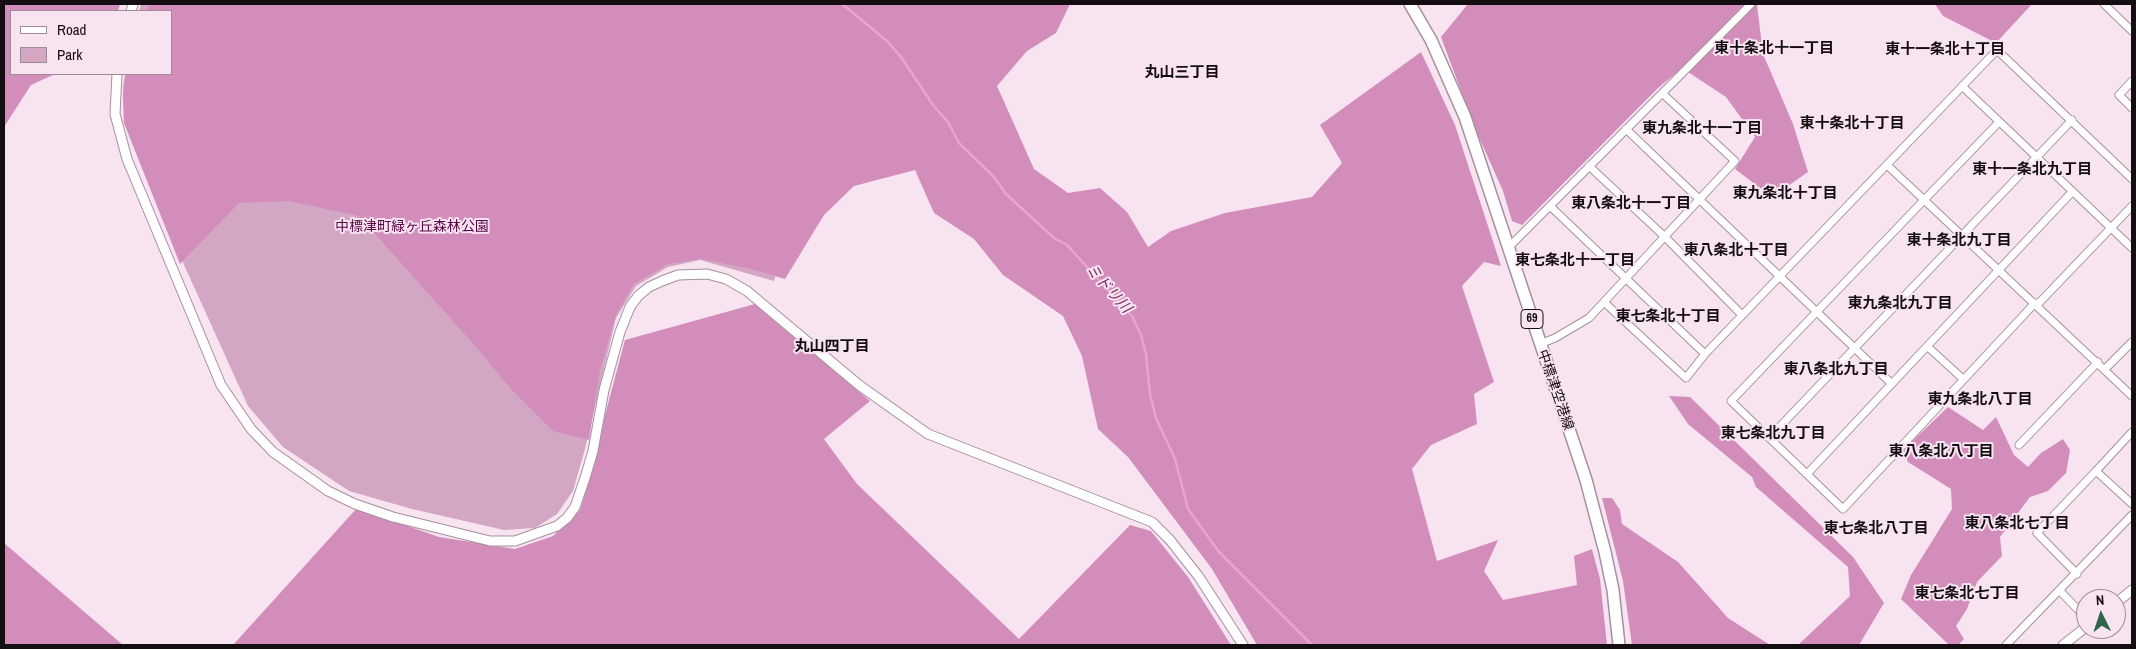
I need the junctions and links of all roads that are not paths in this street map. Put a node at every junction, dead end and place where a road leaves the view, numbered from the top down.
1 (1410, 4) edge
2 (1751, 4) edge
3 (2104, 4) edge
4 (2132, 31) edge
5 (117, 75) edge
6 (2132, 81) edge
7 (1962, 86) junction
8 (1662, 94) junction
9 (2132, 108) edge
10 (2072, 120) junction
11 (1999, 122) junction
12 (1626, 129) junction
13 (2036, 158) junction
14 (1887, 165) junction
15 (1588, 166) junction
16 (2132, 179) edge
17 (2072, 192) junction
18 (1700, 199) junction
19 (1925, 200) junction
20 (1550, 206) junction
21 (2132, 206) edge
22 (2110, 228) junction
23 (1962, 235) junction
24 (1665, 237) junction
25 (1510, 248) junction
26 (2132, 248) edge
27 (1999, 270) junction
28 (1779, 276) junction
29 (1626, 278) junction
30 (1605, 303) junction
31 (2036, 304) junction
32 (1818, 313) junction
33 (1742, 314) junction
34 (2132, 342) edge
35 (1540, 344) junction
36 (1928, 347) junction
37 (1854, 348) junction
38 (1705, 354) junction
39 (2098, 362) junction
40 (2106, 369) junction
41 (1963, 379) junction
42 (1892, 384) junction
43 (2132, 396) edge
44 (2132, 432) edge
45 (1769, 438) junction
46 (2019, 446) dead end
47 (2096, 471) junction
48 (1807, 474) junction
49 (2132, 504) edge
50 (2132, 514) edge
51 (2077, 574) junction
52 (2060, 591) junction
53 (2076, 608) edge
54 (2076, 635) edge
55 (1243, 645) edge
56 (1619, 645) edge
57 (2006, 645) edge
58 (2063, 645) edge

1 - 25 main road, 中標津空港線 / 69
2 - 8 street
3 - 4 street
5 - 55 street
6 - 9 street
7 - 10 street
7 - 11 street
7 - 14 street
8 - 12 street
8 - 18 street
10 - 13 street
10 - 16 street
11 - 13 street
11 - 19 street
12 - 15 street
12 - 18 street
13 - 17 street
13 - 23 street
14 - 19 street
14 - 28 street
15 - 20 street
15 - 24 street
17 - 22 street
17 - 27 street
18 - 24 street
18 - 28 street
19 - 23 street
19 - 32 street
20 - 25 street
20 - 29 street
21 - 22 street
22 - 26 street
22 - 31 street
23 - 27 street
23 - 37 street
24 - 29 street
24 - 33 street
25 - 35 main road, 中標津空港線 / 69
27 - 31 street
27 - 36 street
28 - 32 street
28 - 33 street
29 - 30 street
29 - 38 street
30 - 35 street
30 - 38 street
31 - 39 street
31 - 41 street
32 - 37 street
32 - 45 street
33 - 38 street
34 - 40 street
35 - 56 main road, 中標津空港線 / 69
36 - 41 street
36 - 42 street
37 - 42 street
37 - 45 street
39 - 40 street
39 - 46 street
40 - 43 street
41 - 48 street
42 - 48 street
44 - 47 street
45 - 48 street
47 - 49 street
47 - 51 street
50 - 51 street
51 - 52 street
52 - 53 street
52 - 57 street
54 - 58 street

